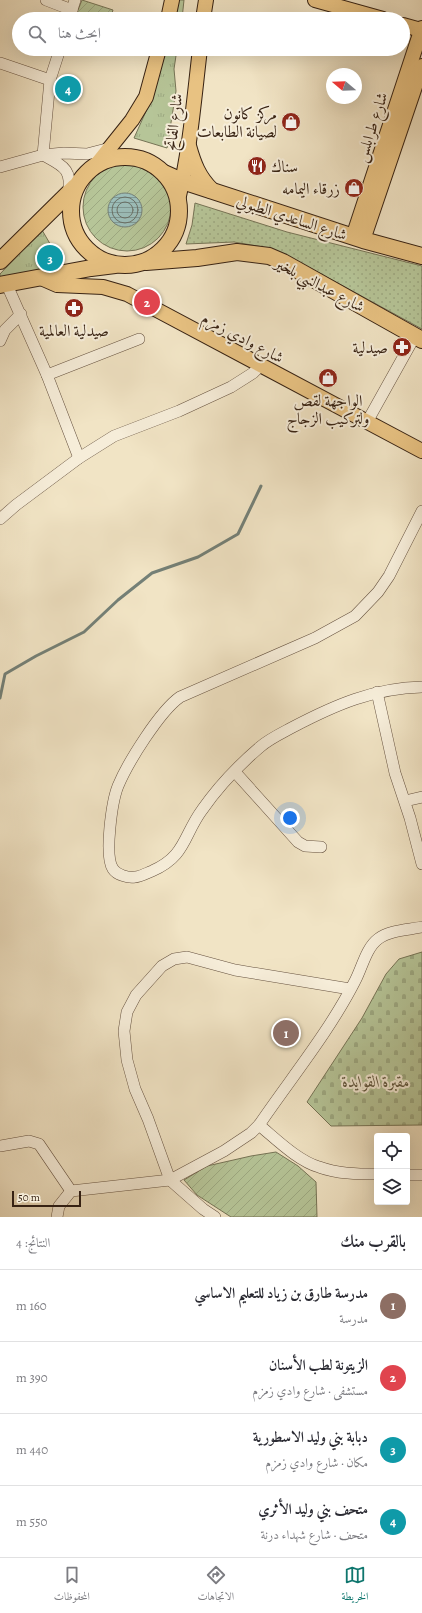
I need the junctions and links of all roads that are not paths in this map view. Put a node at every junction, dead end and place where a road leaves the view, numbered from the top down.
1 (46, 0) edge
2 (172, 0) edge
3 (206, 0) edge
4 (315, 0) edge
5 (72, 10) edge
6 (169, 12) edge
7 (204, 12) edge
8 (358, 12) edge
9 (410, 26) edge
10 (422, 29) edge
11 (58, 56) edge
12 (157, 56) edge
13 (199, 56) edge
14 (0, 63) edge
15 (422, 66) edge
16 (50, 80) junction
17 (188, 146) junction
18 (110, 148) junction
19 (43, 155) junction
20 (96, 165) junction
21 (0, 167) edge
22 (164, 173) junction
23 (80, 181) junction
24 (182, 181) junction
25 (211, 190) junction
26 (68, 194) junction
27 (178, 200) junction
28 (358, 239) junction
29 (422, 256) edge
30 (0, 261) edge
31 (140, 262) junction
32 (122, 264) junction
33 (41, 278) junction
34 (4, 285) edge
35 (21, 314) junction
36 (419, 338) edge
37 (139, 339) dead end
38 (0, 341) edge
39 (260, 366) junction
40 (47, 375) junction
41 (367, 422) junction
42 (422, 451) edge
43 (79, 458) junction
44 (420, 518) edge
45 (0, 519) edge
46 (422, 687) edge
47 (377, 692) junction
48 (235, 772) junction
49 (422, 797) edge
50 (405, 801) junction
51 (321, 847) dead end
52 (422, 864) edge
53 (422, 927) edge
54 (350, 989) junction
55 (259, 1125) junction
56 (0, 1146) edge
57 (374, 1174) edge
58 (410, 1175) edge
59 (422, 1175) edge
60 (170, 1180) junction
61 (71, 1191) junction
62 (57, 1217) edge
63 (215, 1217) edge

1 - 5 street
2 - 6 main road
3 - 7 main road
4 - 8 main road
9 - 10 main road
10 - 28 main road, شارع طرابلس
11 - 16 street
12 - 18 main road, شارع الفاتح
13 - 17 main road, شارع الفاتح
14 - 16 street
15 - 28 main road, شارع طرابلس
16 - 19 street
17 - 24 main road, شارع الفاتح
17 - 25 highway
18 - 19 street
18 - 20 main road, شارع الفاتح
19 - 21 street
19 - 26 street
20 - 22 highway
20 - 23 highway
22 - 24 highway, شارع الساعدي الطبولي
22 - 27 highway
23 - 26 highway
23 - 32 highway
24 - 25 highway, شارع الساعدي الطبولي
24 - 27 main road, شارع الفاتح
25 - 28 highway, شارع الساعدي الطبولي
26 - 30 highway
27 - 31 highway
28 - 29 highway, شارع الساعدي الطبولي
31 - 32 highway
31 - 36 highway, شارع عبدالنبي بلخير
32 - 33 highway
33 - 34 highway
33 - 39 main road, شارع وادي زمزم
34 - 35 street
35 - 38 street
35 - 40 street
36 - 41 street
37 - 40 street
39 - 41 main road, شارع وادي زمزم
39 - 43 street
40 - 43 street
41 - 42 main road, شارع وادي زمزم
43 - 45 street
44 - 48 street
46 - 47 street
47 - 48 street
47 - 50 street
48 - 51 street
49 - 50 street
50 - 52 street
53 - 54 street
54 - 55 street
54 - 60 street
55 - 57 street
55 - 60 street
56 - 61 street
58 - 59 street
60 - 61 street
60 - 63 street
61 - 62 street

